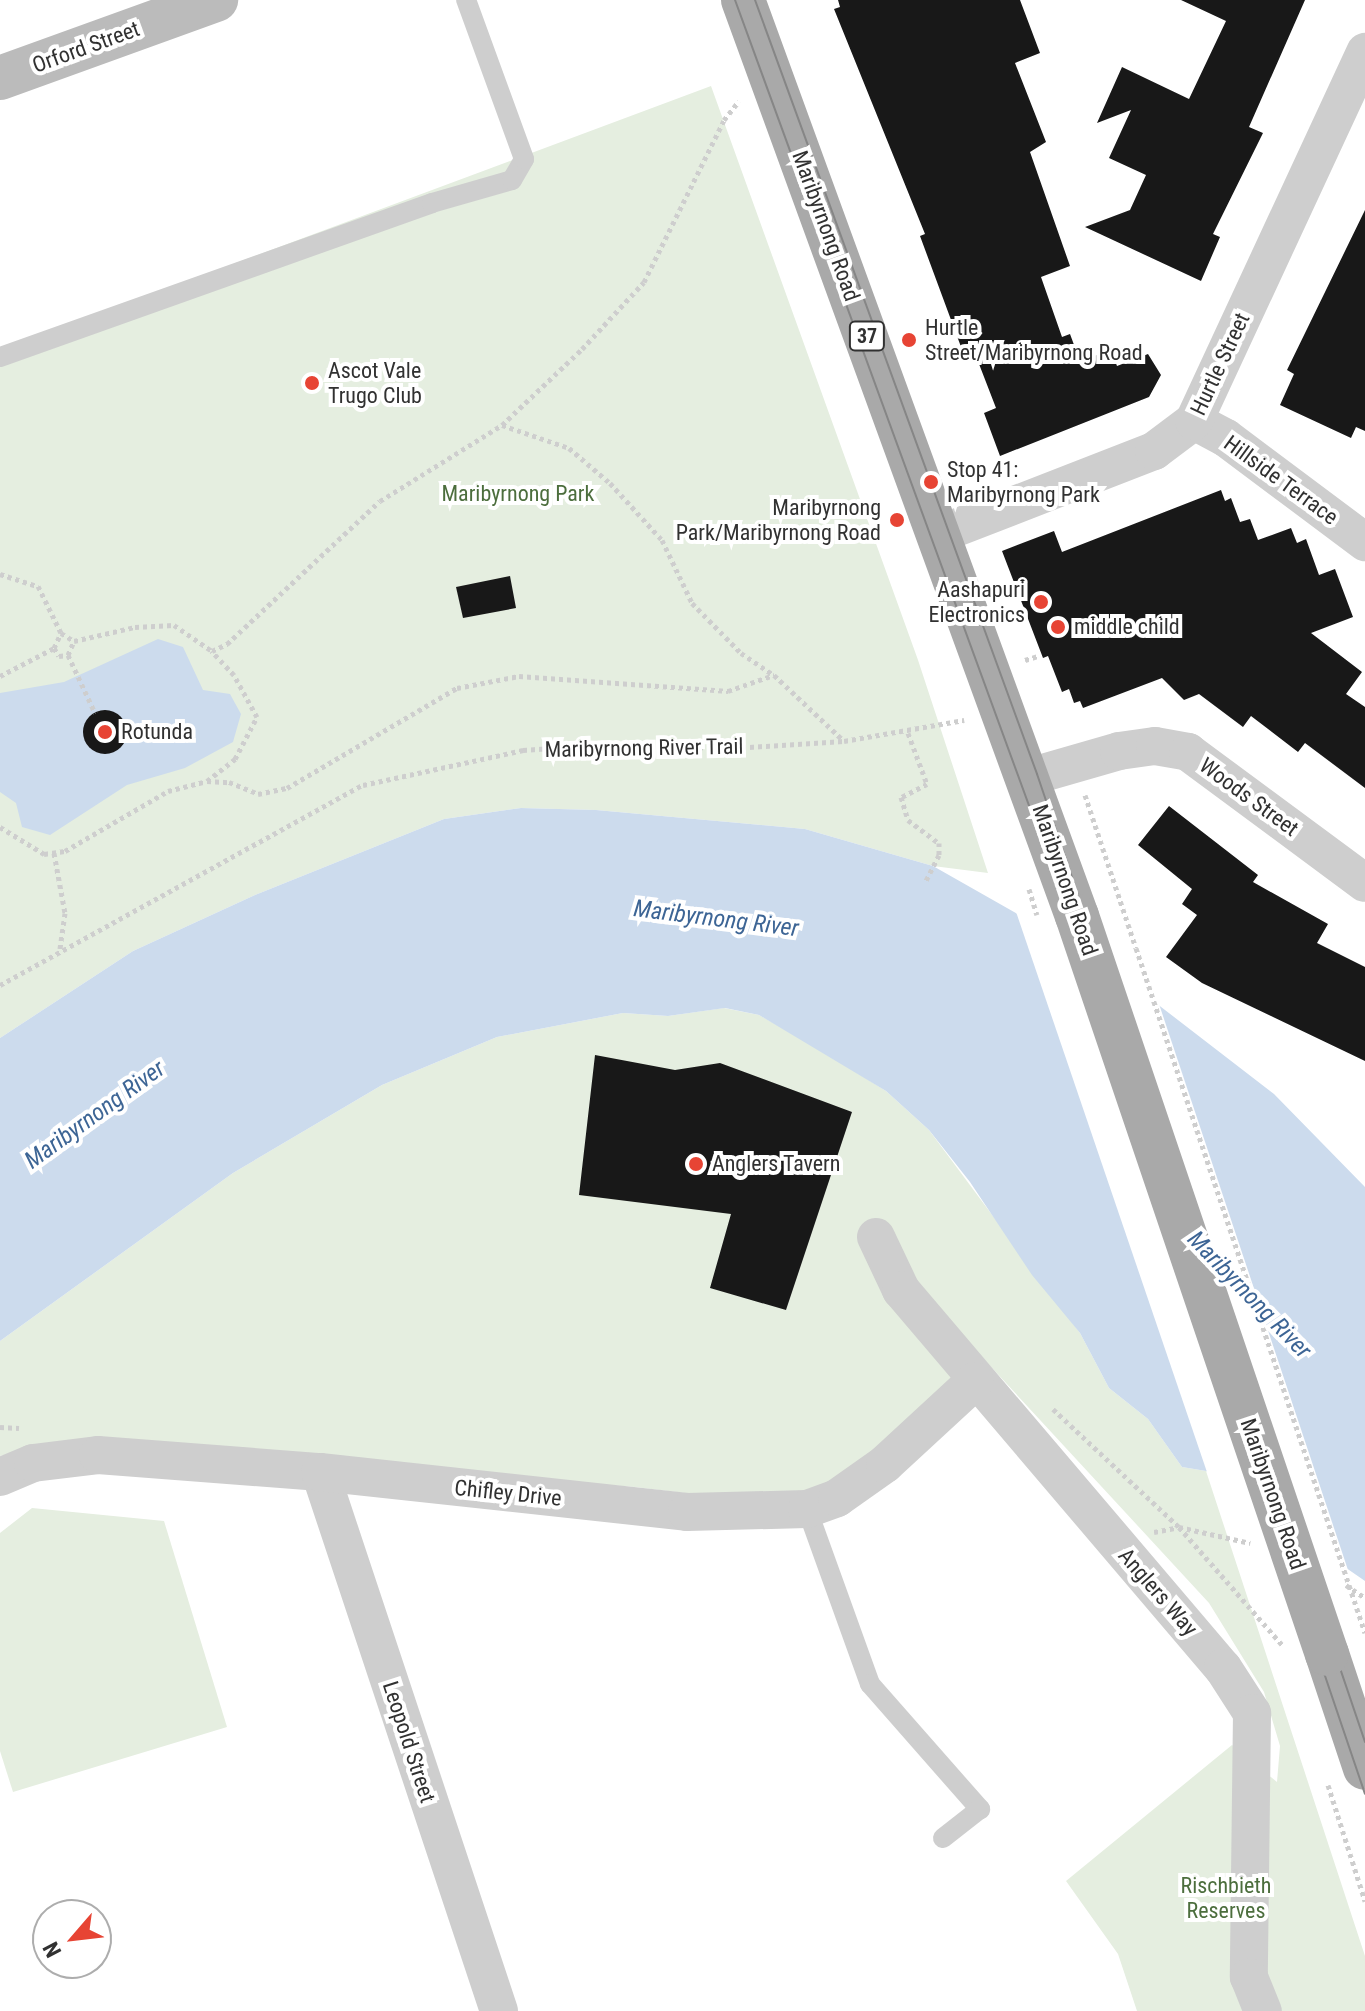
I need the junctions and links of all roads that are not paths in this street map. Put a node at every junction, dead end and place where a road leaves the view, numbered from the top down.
1 (216, 0) edge
2 (466, 0) edge
3 (743, 0) edge
4 (1365, 52) edge
5 (0, 78) edge
6 (0, 357) edge
7 (1194, 421) junction
8 (940, 534) junction
9 (1365, 542) edge
10 (1029, 777) junction
11 (1365, 883) edge
12 (876, 1237) dead end
13 (975, 1381) junction
14 (320, 1472) junction
15 (0, 1477) edge
16 (807, 1509) junction
17 (1365, 1768) edge
18 (943, 1838) dead end
19 (499, 2011) edge
20 (1263, 2011) edge

1 - 5 main road, Orford Street
2 - 6 lane
3 - 8 main road, Maribyrnong Road / 37
4 - 7 street, Hurtle Street
7 - 8 street, Hurtle Street
7 - 9 street, Hillside Terrace
8 - 10 main road, Maribyrnong Road / 37
10 - 11 street, Woods Street
10 - 17 main road, Maribyrnong Road / 37, bridge
12 - 13 street, Anglers Way
13 - 16 street, Chifley Drive
13 - 20 street, Anglers Way
14 - 15 street, Chifley Drive
14 - 16 street, Chifley Drive
14 - 19 street, Leopold Street
16 - 18 lane

